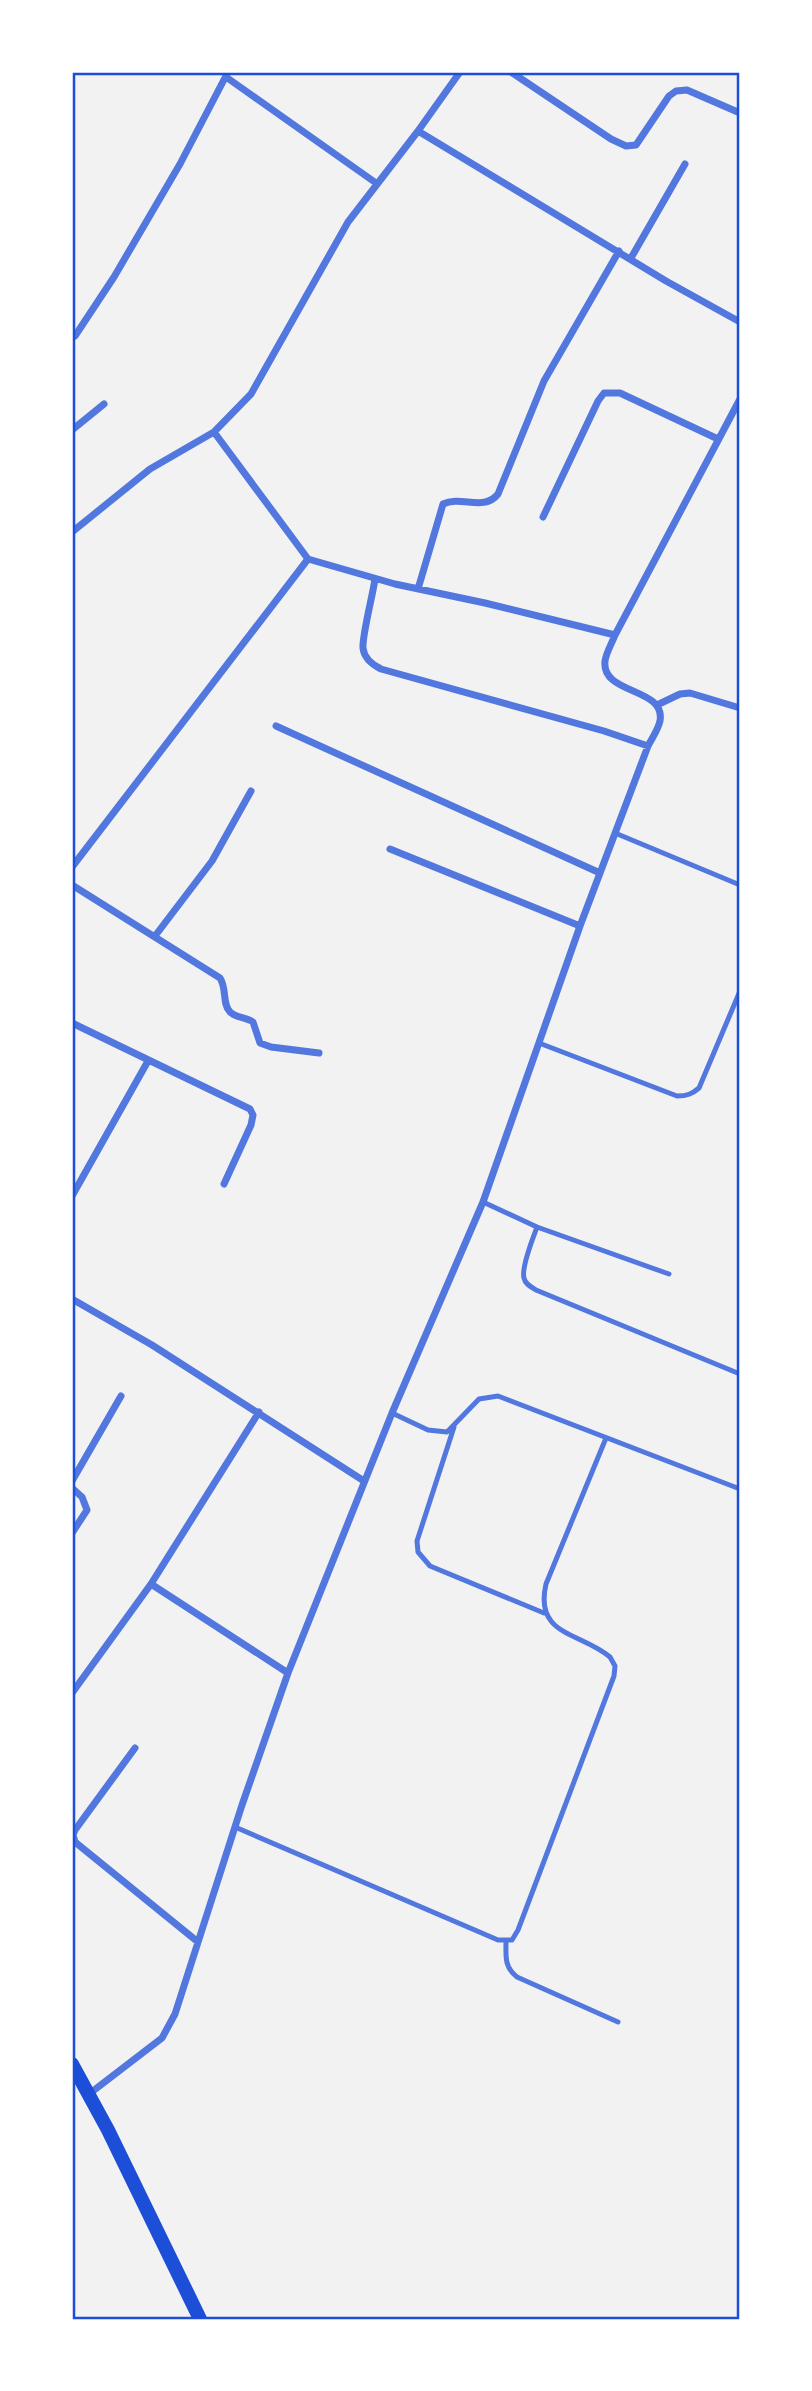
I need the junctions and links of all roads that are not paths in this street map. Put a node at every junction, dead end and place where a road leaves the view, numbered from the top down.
1 (460, 72) edge
2 (511, 72) edge
3 (227, 74) edge
4 (740, 113) edge
5 (418, 131) junction
6 (685, 164) dead end
7 (376, 183) junction
8 (619, 251) junction
9 (631, 258) junction
10 (740, 322) edge
11 (75, 336) dead end
12 (740, 399) edge
13 (104, 404) dead end
14 (72, 430) edge
15 (214, 432) junction
16 (718, 439) junction
17 (543, 517) dead end
18 (72, 532) edge
19 (308, 559) junction
20 (375, 579) junction
21 (418, 590) junction
22 (615, 635) junction
23 (657, 705) junction
24 (740, 708) edge
25 (276, 726) dead end
26 (648, 746) junction
27 (251, 791) dead end
28 (615, 833) junction
29 (390, 849) dead end
30 (72, 867) edge
31 (600, 873) junction
32 (72, 885) edge
33 (740, 885) edge
34 (580, 926) junction
35 (155, 936) junction
36 (740, 991) edge
37 (72, 1023) edge
38 (539, 1043) junction
39 (319, 1053) dead end
40 (148, 1061) junction
41 (224, 1184) dead end
42 (72, 1196) edge
43 (483, 1202) junction
44 (537, 1227) junction
45 (669, 1274) dead end
46 (72, 1299) edge
47 (740, 1374) edge
48 (121, 1396) dead end
49 (259, 1412) junction
50 (392, 1413) junction
51 (455, 1426) junction
52 (606, 1438) junction
53 (72, 1481) edge
54 (364, 1482) junction
55 (72, 1488) edge
56 (740, 1489) edge
57 (72, 1533) edge
58 (151, 1584) junction
59 (544, 1613) junction
60 (288, 1673) junction
61 (72, 1693) edge
62 (135, 1748) dead end
63 (235, 1827) junction
64 (506, 1941) junction
65 (198, 1942) junction
66 (618, 2022) dead end
67 (72, 2064) edge
68 (76, 2083) edge
69 (89, 2095) junction
70 (200, 2319) edge

1 - 5 street
2 - 4 street
3 - 7 street
3 - 11 street
5 - 7 street
5 - 8 street
6 - 9 street
7 - 15 street
8 - 9 street
8 - 21 street
9 - 10 street
12 - 16 street
13 - 14 street
15 - 18 street
15 - 19 street
16 - 17 street
16 - 22 street
19 - 20 street
19 - 30 street
20 - 21 street
20 - 26 street
21 - 22 street
22 - 23 street
23 - 24 street
23 - 26 street
25 - 31 street
26 - 28 street
27 - 35 street
28 - 31 street
28 - 33 lane
29 - 34 street
31 - 34 street
32 - 35 street
34 - 38 street
35 - 39 street
36 - 38 lane
37 - 40 street
38 - 43 street
40 - 41 street
40 - 42 street
43 - 44 lane
43 - 50 street
44 - 45 lane
44 - 47 lane
46 - 49 street
48 - 53 street
49 - 54 street
49 - 58 street
50 - 51 lane
50 - 54 street
51 - 52 lane
51 - 59 lane
52 - 56 lane
52 - 59 lane
54 - 60 street
55 - 57 street
58 - 60 street
58 - 61 street
59 - 64 lane
60 - 63 street
62 - 65 street
63 - 64 lane
63 - 65 street
64 - 66 lane
65 - 69 street
67 - 68 main road
68 - 69 main road
69 - 70 main road

